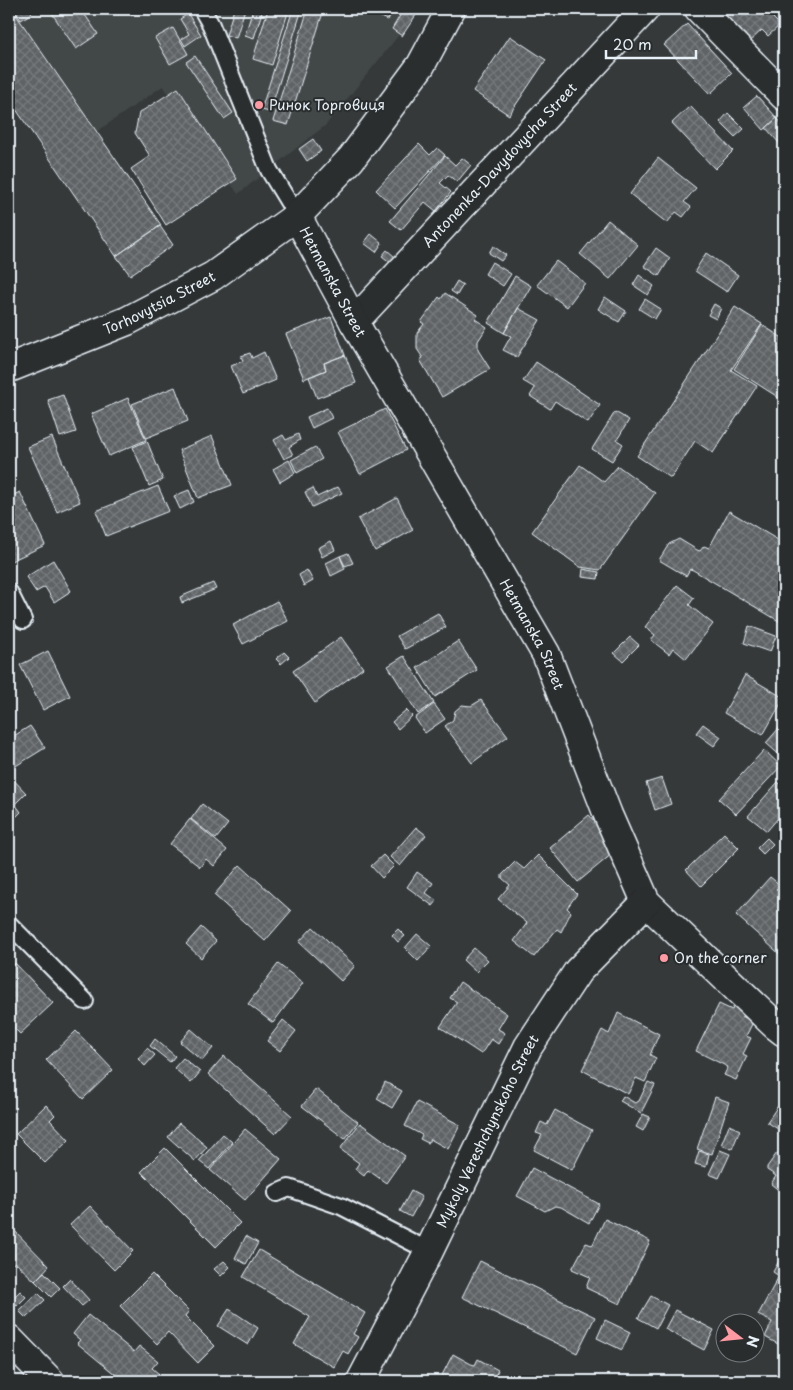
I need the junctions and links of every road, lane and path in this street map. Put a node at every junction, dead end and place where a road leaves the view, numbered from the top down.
1 (202, 9) edge
2 (216, 9) edge
3 (451, 9) edge
4 (646, 9) edge
5 (699, 9) edge
6 (211, 26) junction
7 (784, 96) edge
8 (297, 216) junction
9 (354, 322) junction
10 (9, 368) edge
11 (9, 592) edge
12 (23, 620) dead end
13 (646, 902) junction
14 (9, 924) edge
15 (85, 1001) dead end
16 (784, 1032) edge
17 (277, 1193) dead end
18 (429, 1252) junction
19 (9, 1339) edge
20 (50, 1381) edge
21 (362, 1381) edge

1 - 6 lane
2 - 6 lane
3 - 8 street, Torhovytsia Street
4 - 9 street, Antonenka-Davydovycha Street
5 - 7 street
6 - 8 lane
8 - 9 street, Hetmanska Street
8 - 10 street, Torhovytsia Street
9 - 13 street, Hetmanska Street
11 - 12 lane
13 - 16 street, Hetmanska Street
13 - 18 street, Mykoly Vereshchynskoho Street
14 - 15 lane
17 - 18 lane
18 - 21 street, Mykoly Vereshchynskoho Street
19 - 20 street

